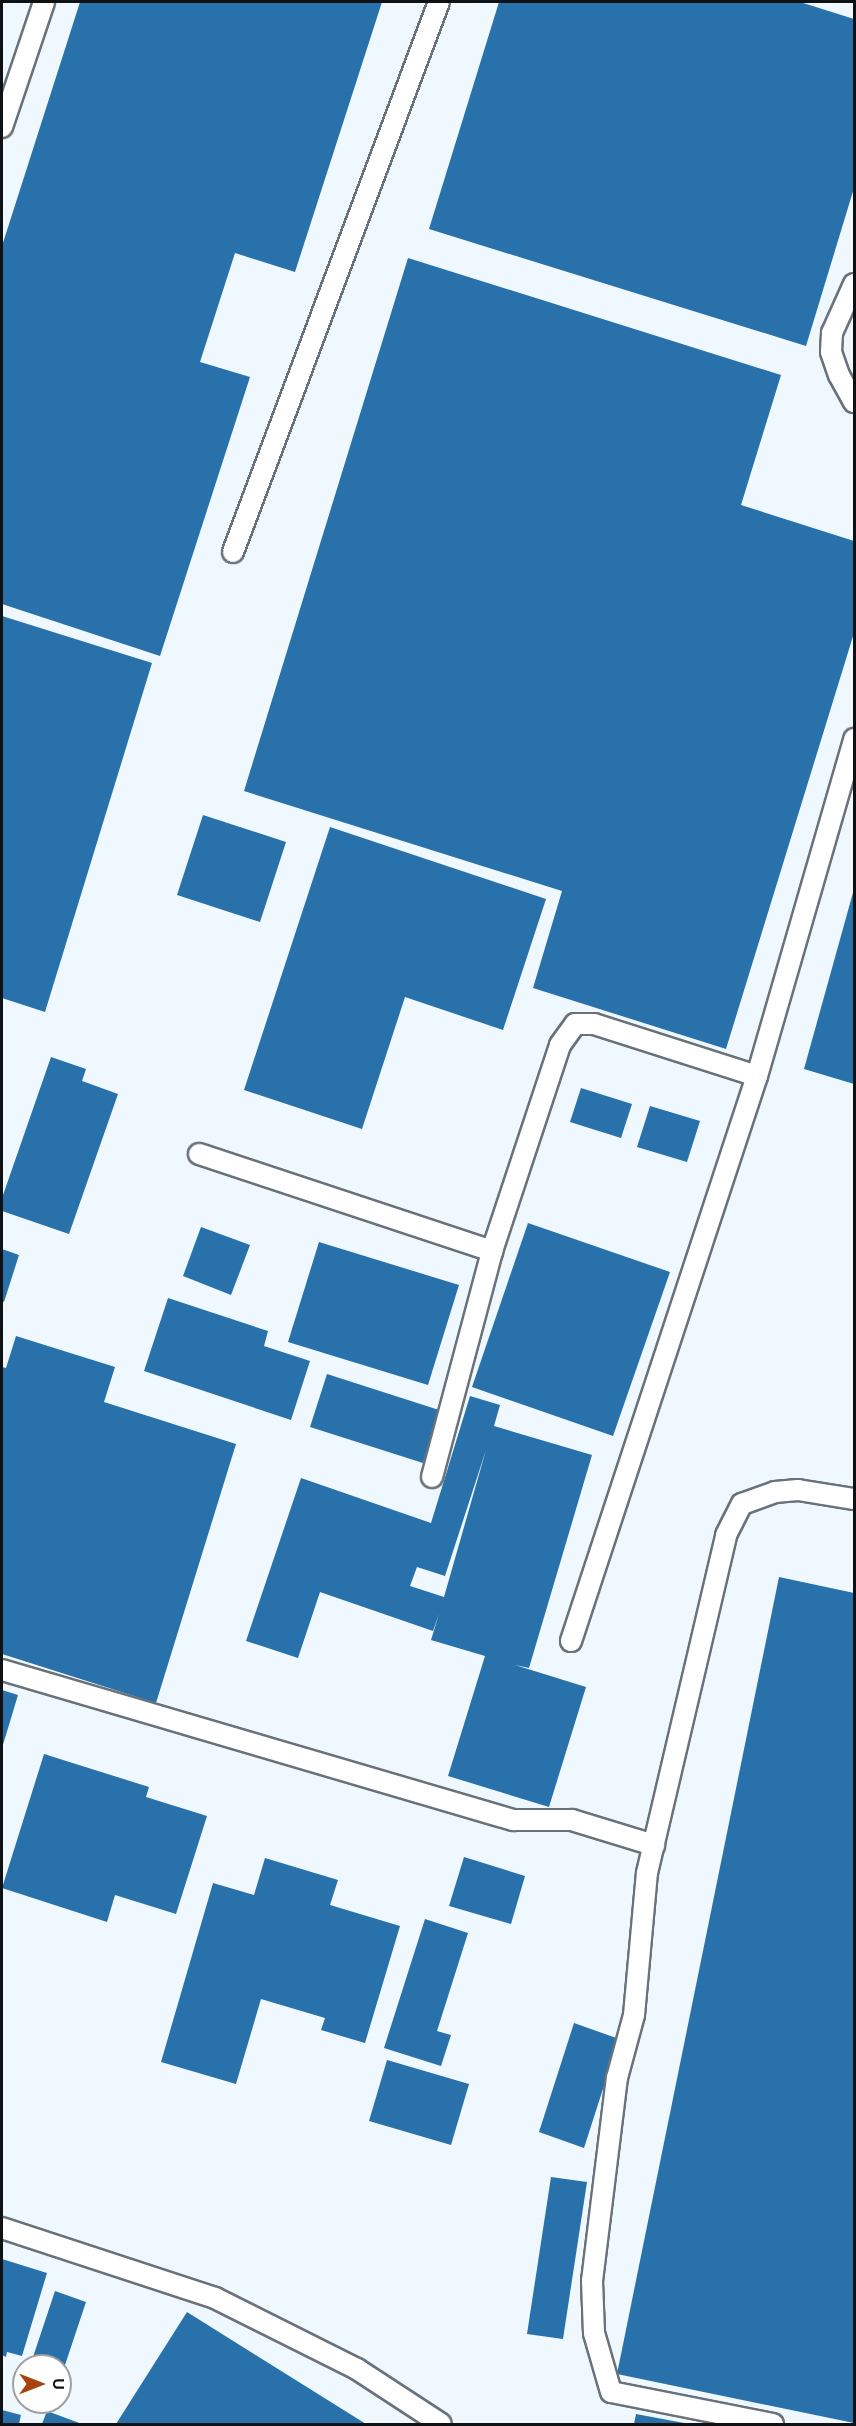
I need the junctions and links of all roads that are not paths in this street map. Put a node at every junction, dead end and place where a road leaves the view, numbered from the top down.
1 (44, 2) edge
2 (439, 2) edge
3 (2, 126) edge
4 (855, 284) edge
5 (855, 402) edge
6 (233, 552) dead end
7 (855, 739) edge
8 (757, 1076) junction
9 (199, 1154) dead end
10 (492, 1251) junction
11 (432, 1476) dead end
12 (855, 1499) edge
13 (571, 1641) dead end
14 (2, 1670) edge
15 (654, 1845) junction
16 (2, 2228) edge
17 (441, 2424) edge
18 (773, 2424) edge

1 - 3 lane
2 - 6 lane
4 - 5 lane
7 - 8 lane
8 - 10 lane
8 - 13 lane
9 - 10 lane
10 - 11 lane
12 - 15 lane
14 - 15 lane
15 - 18 lane
16 - 17 lane

